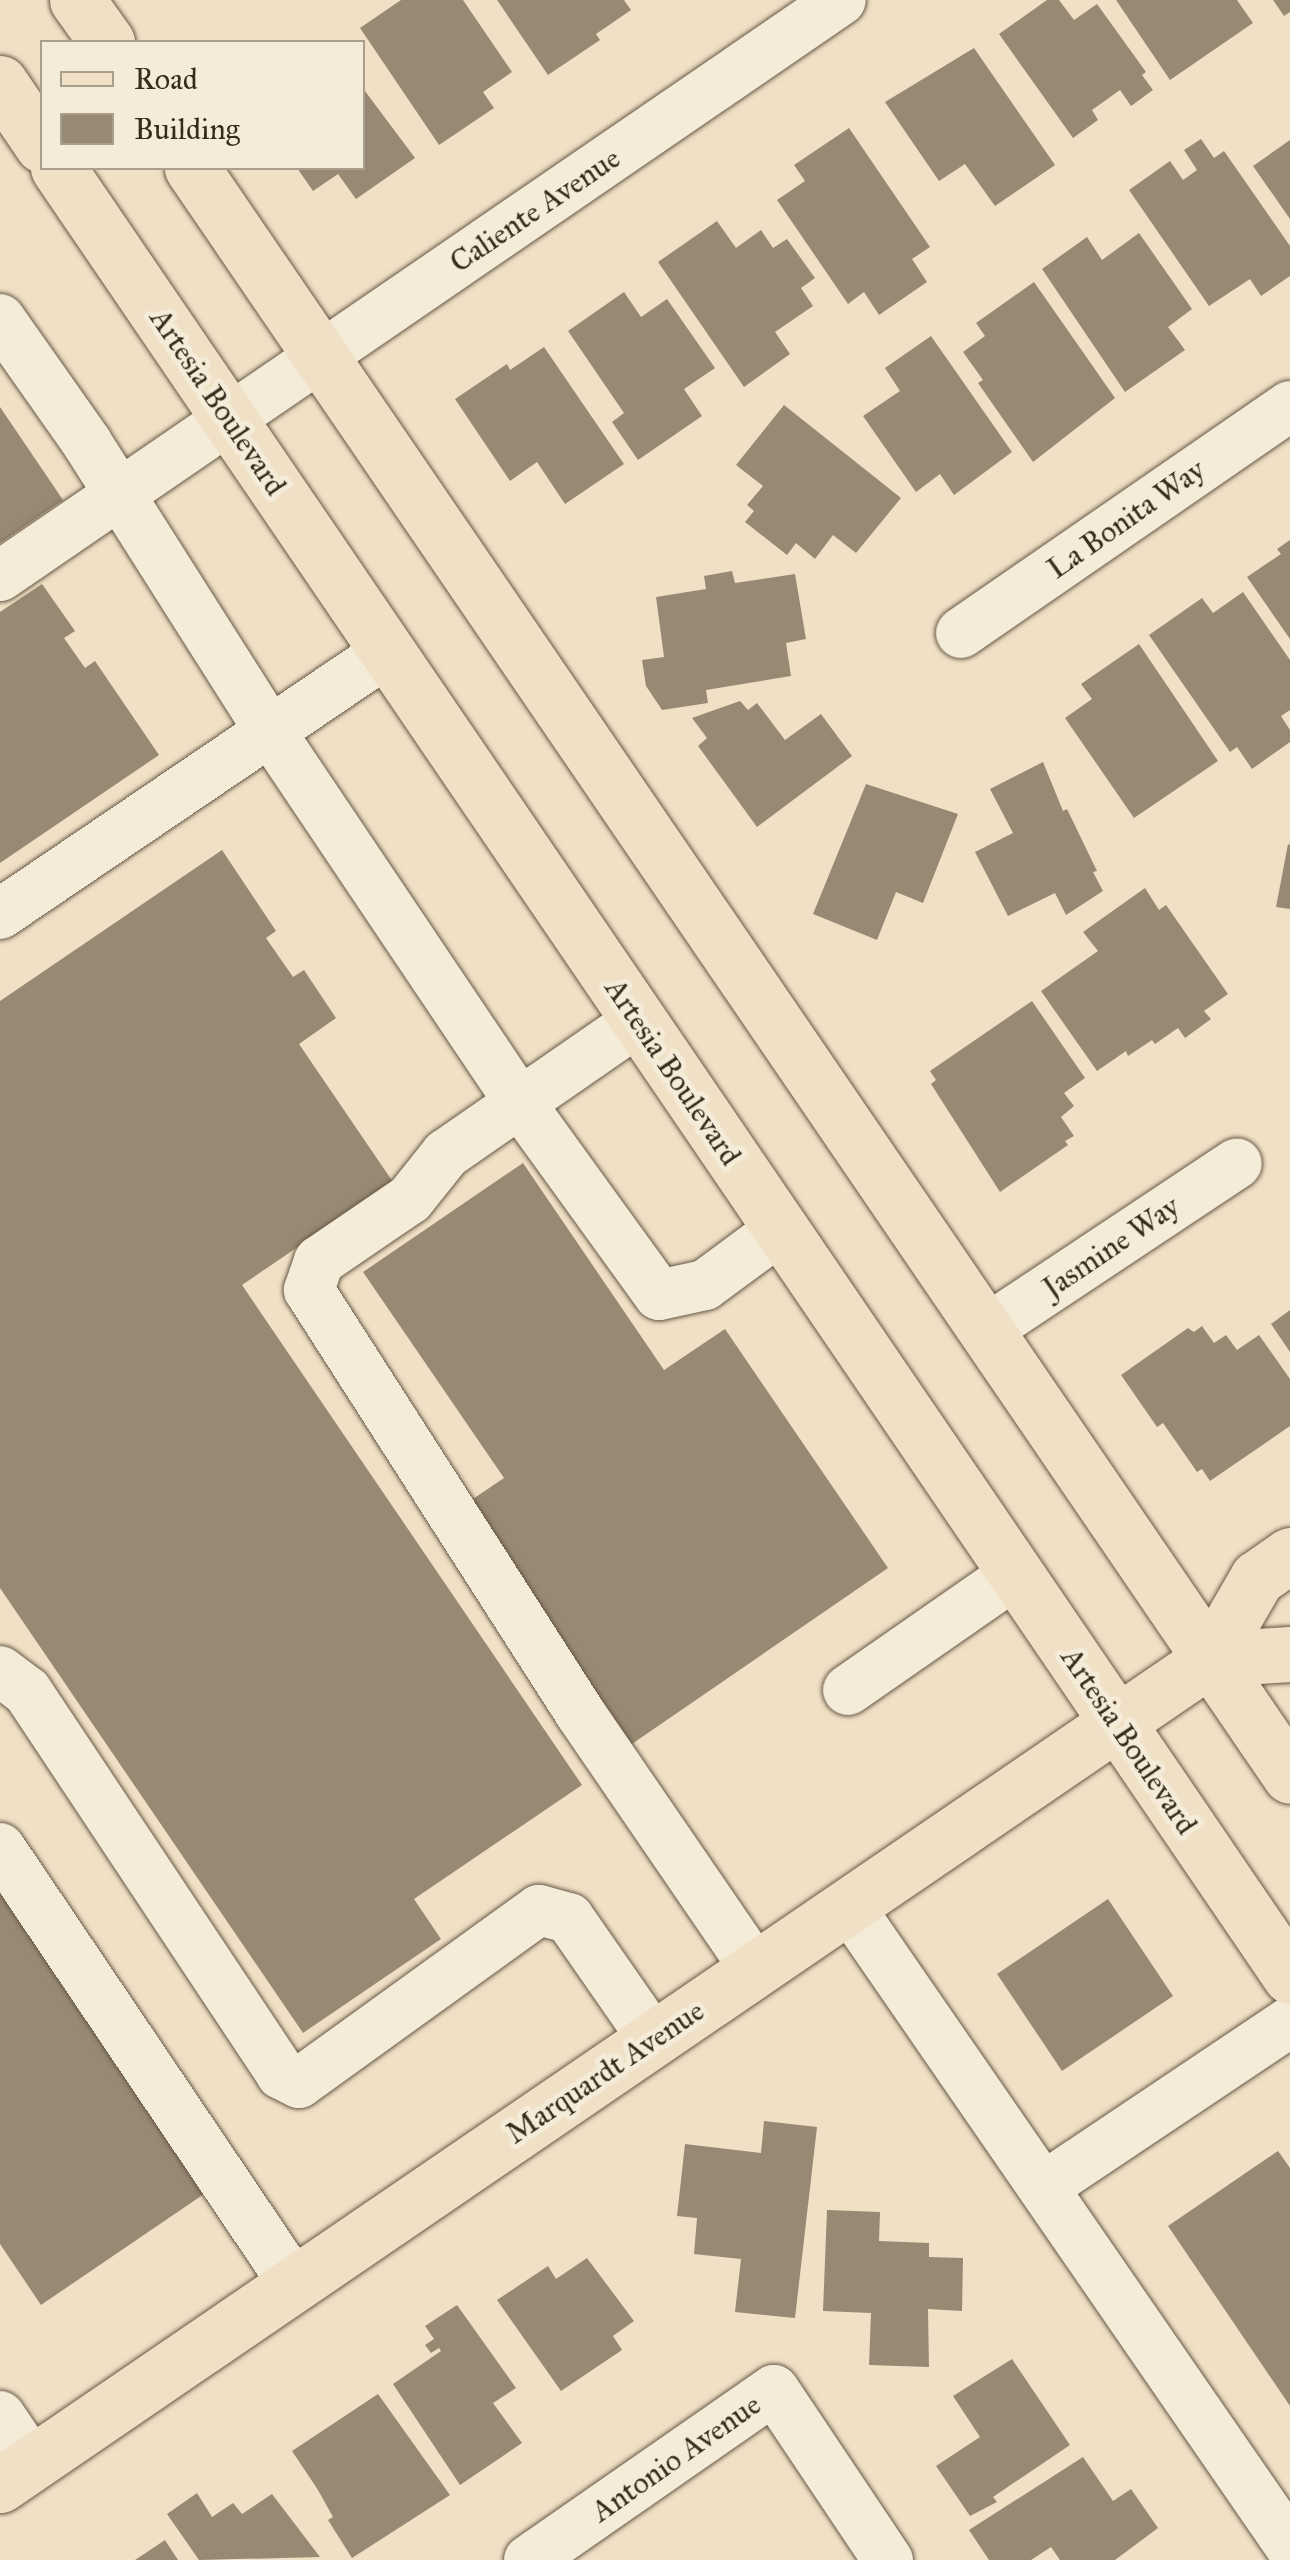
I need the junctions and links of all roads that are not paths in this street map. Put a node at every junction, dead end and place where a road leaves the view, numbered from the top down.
1 (77, 0) edge
2 (841, 0) edge
3 (106, 40) edge
4 (0, 82) edge
5 (40, 142) edge
6 (59, 170) edge
7 (193, 170) edge
8 (0, 319) edge
9 (321, 356) junction
10 (1290, 406) edge
11 (230, 419) junction
12 (120, 496) junction
13 (0, 576) edge
14 (961, 633) dead end
15 (388, 652) junction
16 (270, 731) junction
17 (0, 914) edge
18 (638, 1021) junction
19 (520, 1102) junction
20 (1237, 1163) dead end
21 (781, 1229) junction
22 (986, 1330) junction
23 (1290, 1555) edge
24 (1015, 1574) junction
25 (1290, 1654) edge
26 (1210, 1659) junction
27 (0, 1671) edge
28 (848, 1690) dead end
29 (1117, 1723) junction
30 (1290, 1776) edge
31 (0, 1848) edge
32 (848, 1905) junction
33 (755, 1969) junction
34 (1290, 1976) edge
35 (1290, 2022) edge
36 (653, 2039) junction
37 (1045, 2186) junction
38 (294, 2284) junction
39 (0, 2416) edge
40 (16, 2474) edge
41 (1290, 2546) edge
42 (529, 2560) edge
43 (888, 2560) edge

1 - 3 main road
2 - 9 street, Caliente Avenue
4 - 5 main road
6 - 11 main road, Artesia Boulevard
7 - 9 main road
8 - 12 street
9 - 11 street, Caliente Avenue
9 - 22 main road
10 - 14 street, La Bonita Way
11 - 12 street, Caliente Avenue
11 - 15 main road, Artesia Boulevard
12 - 13 street, Caliente Avenue
12 - 16 street
15 - 16 street
15 - 18 main road, Artesia Boulevard
16 - 17 street
16 - 19 street
18 - 19 street
18 - 21 main road, Artesia Boulevard
19 - 21 street
19 - 33 street
20 - 22 street, Jasmine Way
21 - 24 main road, Artesia Boulevard
22 - 26 main road
23 - 26 main road, Marquardt Avenue
24 - 28 street
24 - 29 main road, Artesia Boulevard
25 - 26 main road
26 - 29 main road, Marquardt Avenue
26 - 30 main road
27 - 36 street
29 - 32 main road, Marquardt Avenue
29 - 34 main road, Artesia Boulevard
31 - 38 street
32 - 33 main road, Marquardt Avenue
32 - 37 street
33 - 36 main road, Marquardt Avenue
35 - 37 street
36 - 38 main road, Marquardt Avenue
37 - 41 street
38 - 40 main road, Marquardt Avenue
39 - 40 street
42 - 43 street, Antonio Avenue

